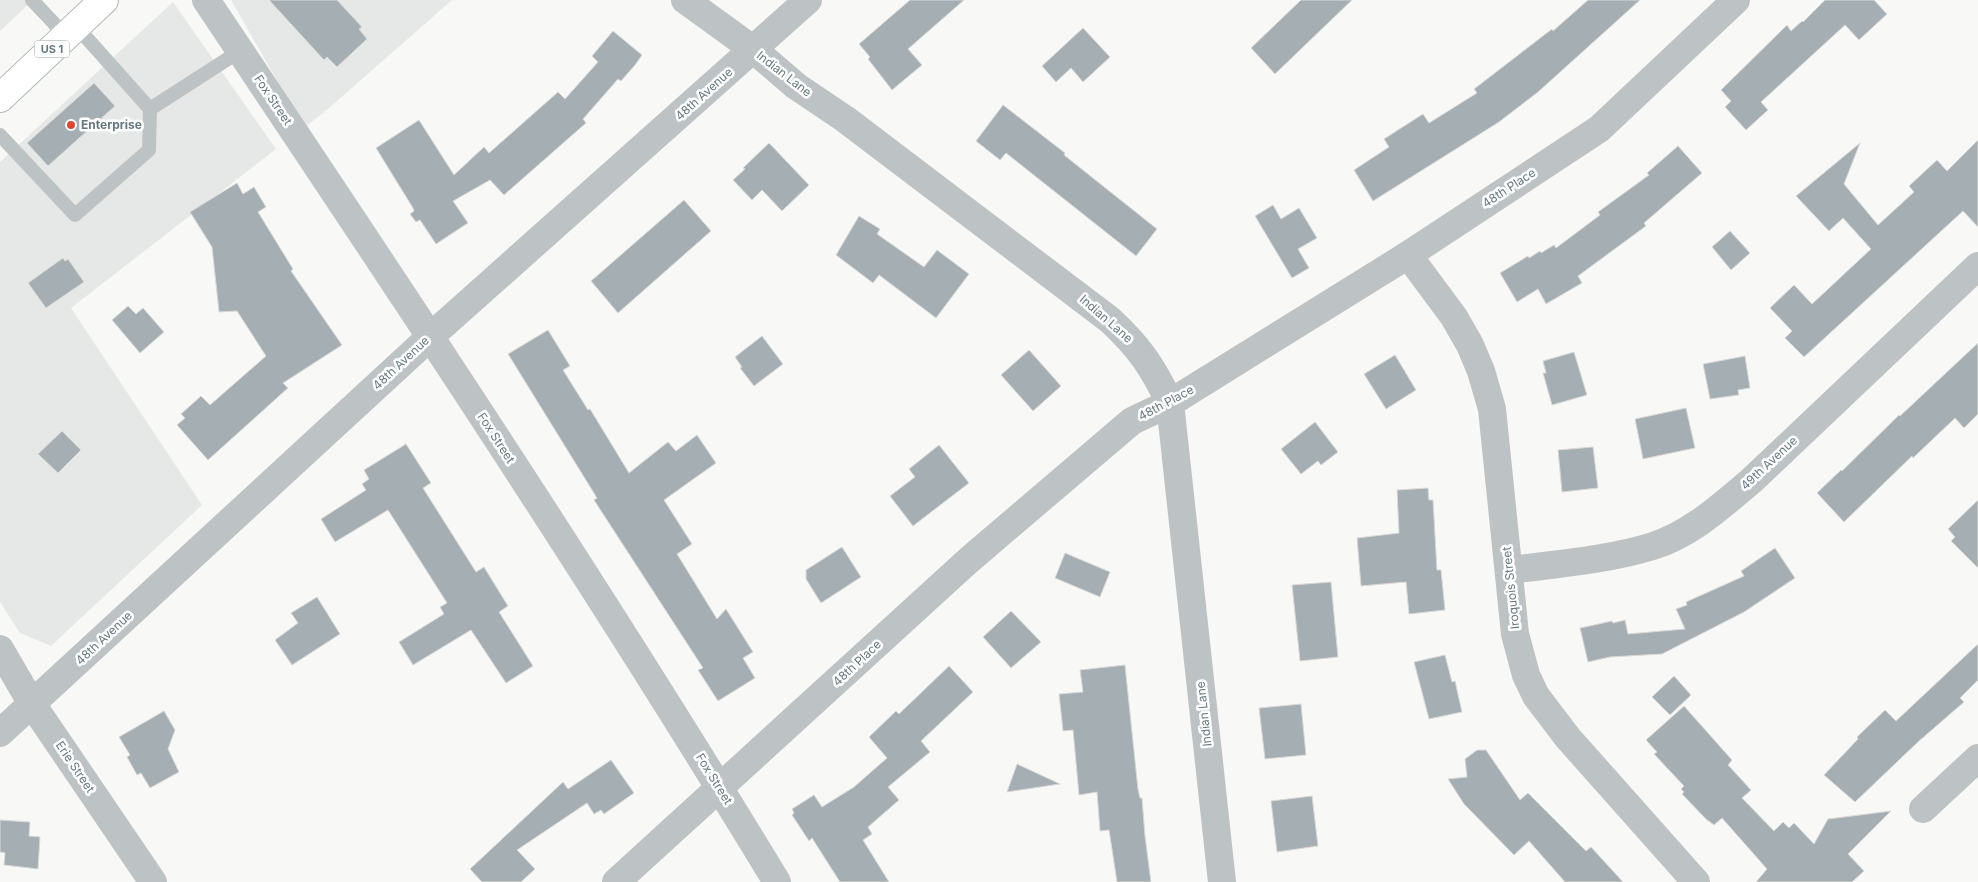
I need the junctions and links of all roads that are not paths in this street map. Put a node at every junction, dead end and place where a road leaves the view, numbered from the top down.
1 (32, 0) edge
2 (104, 0) edge
3 (206, 0) edge
4 (685, 0) edge
5 (808, 0) edge
6 (1736, 0) edge
7 (71, 31) junction
8 (754, 50) junction
9 (240, 51) junction
10 (0, 98) edge
11 (150, 109) junction
12 (0, 135) edge
13 (1408, 255) junction
14 (1978, 266) edge
15 (431, 336) junction
16 (1170, 403) junction
17 (1510, 570) junction
18 (0, 649) edge
19 (32, 704) junction
20 (0, 733) edge
21 (1978, 758) edge
22 (720, 788) junction
23 (1923, 809) dead end
24 (153, 882) edge
25 (616, 882) edge
26 (777, 882) edge
27 (1222, 882) edge
28 (1696, 882) edge

1 - 7 lane
2 - 7 main road, US 1
3 - 9 street, Fox Street
4 - 8 street, Indian Lane
5 - 8 street, 48th Avenue
6 - 13 street, 48th Place
7 - 10 main road, US 1
7 - 11 lane
8 - 15 street, 48th Avenue
8 - 16 street, Indian Lane
9 - 11 lane
9 - 15 street, Fox Street
11 - 12 lane
13 - 16 street, 48th Place
13 - 17 street, Iroquois Street
14 - 17 street, 49th Avenue
15 - 19 street, 48th Avenue
15 - 22 street, Fox Street
16 - 22 street, 48th Place
16 - 27 street, Indian Lane
17 - 28 street, Iroquois Street
18 - 19 street, Erie Street
19 - 20 street, 48th Avenue
19 - 24 street, Erie Street
21 - 23 street
22 - 25 street, 48th Place
22 - 26 street, Fox Street

